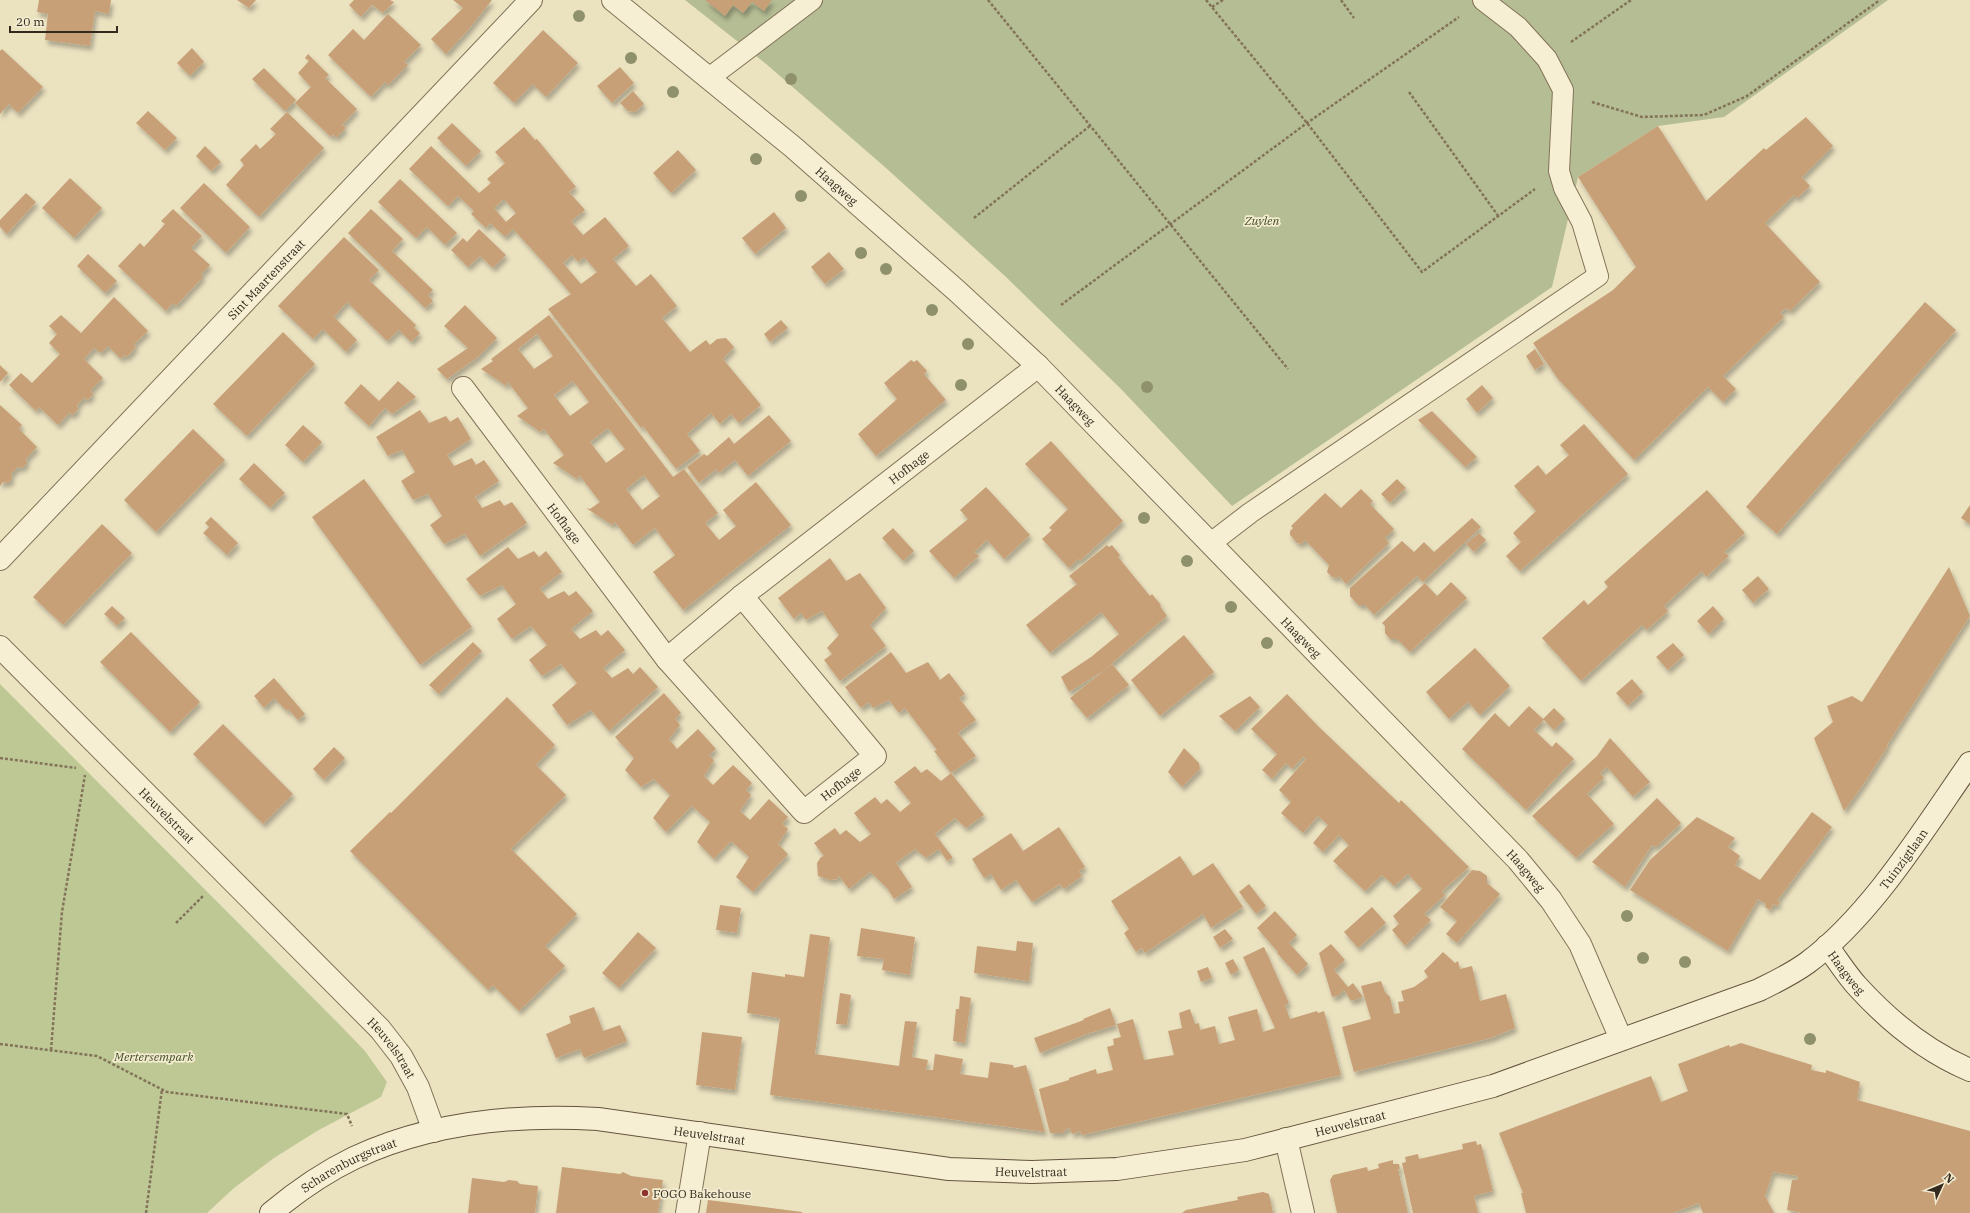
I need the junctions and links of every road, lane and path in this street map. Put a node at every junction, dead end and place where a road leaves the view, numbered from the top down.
1 (531, 0) edge
2 (613, 0) edge
3 (812, 0) edge
4 (988, 0) edge
5 (1206, 0) edge
6 (1223, 0) edge
7 (1341, 0) edge
8 (1483, 0) edge
9 (1631, 0) edge
10 (1880, 0) edge
11 (1212, 7) junction
12 (1354, 18) dead end
13 (1547, 59) junction
14 (709, 78) junction
15 (1563, 90) junction
16 (1409, 92) dead end
17 (1307, 123) junction
18 (1091, 125) junction
19 (1559, 171) junction
20 (1499, 217) junction
21 (974, 218) dead end
22 (1171, 224) junction
23 (1061, 305) dead end
24 (1038, 366) junction
25 (1288, 369) dead end
26 (463, 388) dead end
27 (1211, 543) junction
28 (0, 559) edge
29 (742, 596) junction
30 (0, 647) edge
31 (667, 659) junction
32 (0, 758) edge
33 (1970, 763) edge
34 (78, 768) dead end
35 (86, 769) dead end
36 (225, 873) junction
37 (176, 923) dead end
38 (1827, 946) junction
39 (1621, 1039) junction
40 (0, 1044) edge
41 (51, 1050) junction
42 (1970, 1070) edge
43 (162, 1089) junction
44 (434, 1131) junction
45 (700, 1133) junction
46 (1286, 1139) junction
47 (365, 1154) junction
48 (146, 1213) edge
49 (271, 1213) edge
50 (687, 1213) edge
51 (1303, 1213) edge

1 - 28 street, Sint Maartenstraat
2 - 14 street, Haagweg
3 - 14 lane
4 - 18 path
5 - 11 path
6 - 11 path
7 - 12 path
8 - 13 lane
8 - 17 path
9 - 13 path
10 - 15 path
11 - 17 path
13 - 15 lane
14 - 24 street, Haagweg
15 - 19 lane
16 - 20 path
17 - 20 path
17 - 22 path
18 - 21 path
18 - 22 path
19 - 20 path
19 - 27 lane
22 - 23 path
22 - 25 path
24 - 27 street, Haagweg
24 - 29 street, Hofhage
26 - 31 street, Hofhage
27 - 39 street, Haagweg
29 - 31 street, Hofhage
29 - 31 street, Hofhage
30 - 36 street, Heuvelstraat
32 - 34 path
33 - 38 street, Tuinzigtlaan
35 - 41 path
36 - 37 path
36 - 44 street, Heuvelstraat
38 - 39 street, Haagweg
38 - 42 street, Haagweg
39 - 46 street, Heuvelstraat
40 - 41 path
41 - 43 path
43 - 47 path
43 - 48 path
44 - 45 street, Heuvelstraat
44 - 47 street, Scharenburgstraat
45 - 46 street, Heuvelstraat
45 - 50 street
46 - 51 street
47 - 49 street, Scharenburgstraat

